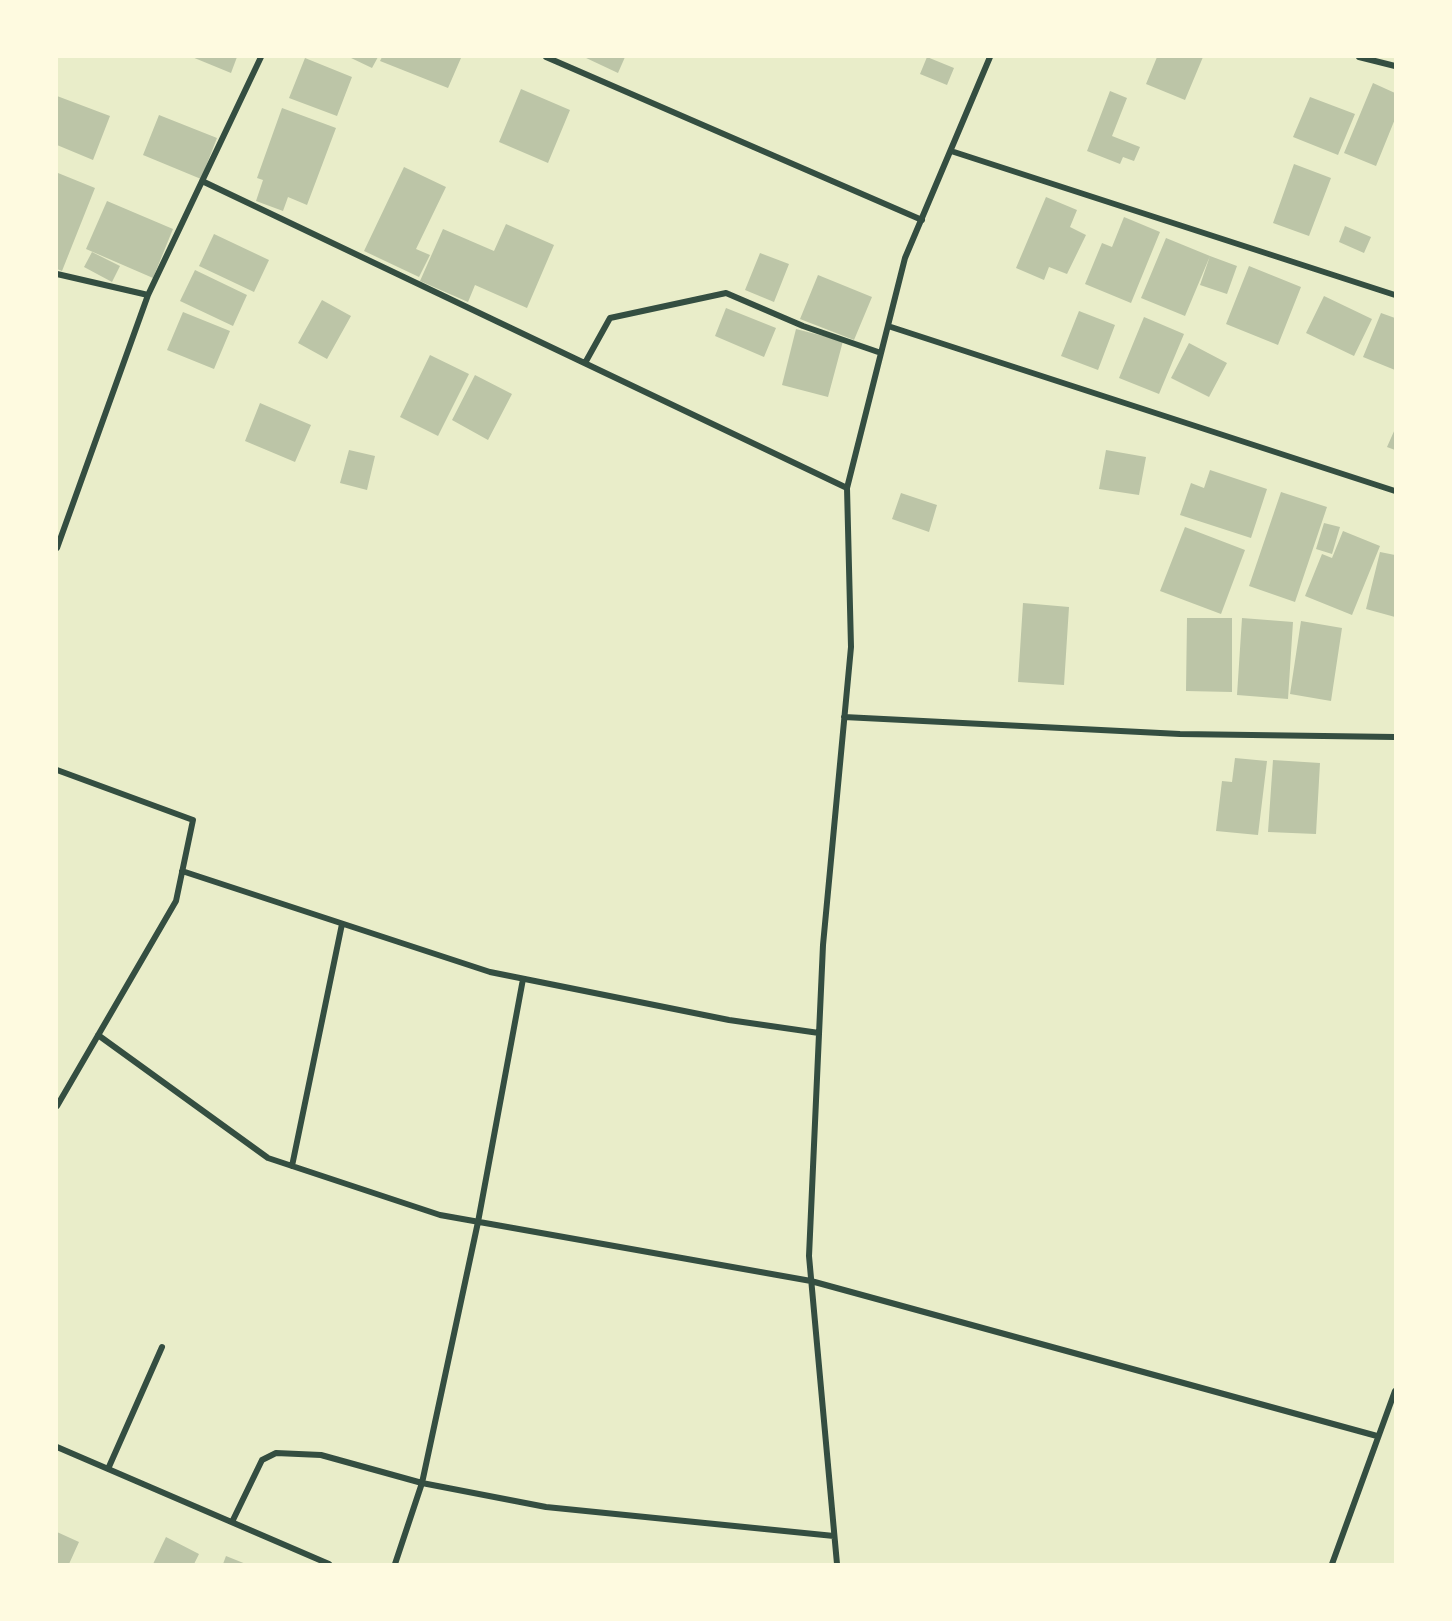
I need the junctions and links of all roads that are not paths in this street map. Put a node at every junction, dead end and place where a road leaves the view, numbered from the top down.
1 (261, 57) edge
2 (546, 57) edge
3 (990, 57) edge
4 (1359, 57) edge
5 (1395, 66) edge
6 (951, 151) junction
7 (202, 181) junction
8 (922, 220) junction
9 (57, 274) edge
10 (148, 295) junction
11 (1395, 295) edge
12 (888, 326) junction
13 (881, 353) junction
14 (585, 363) junction
15 (847, 489) junction
16 (1395, 491) edge
17 (57, 548) edge
18 (844, 717) junction
19 (1395, 737) edge
20 (57, 770) edge
21 (182, 871) junction
22 (342, 924) junction
23 (524, 979) junction
24 (819, 1033) junction
25 (98, 1035) junction
26 (57, 1106) edge
27 (292, 1166) junction
28 (478, 1222) junction
29 (811, 1281) junction
30 (162, 1347) dead end
31 (1395, 1391) edge
32 (1377, 1436) junction
33 (57, 1447) edge
34 (108, 1469) junction
35 (422, 1483) junction
36 (231, 1522) junction
37 (834, 1536) junction
38 (329, 1564) edge
39 (395, 1564) edge
40 (837, 1564) edge
41 (1332, 1564) edge

1 - 7 street
2 - 8 street
3 - 6 street
4 - 5 street
6 - 8 street
6 - 11 street
7 - 10 street
7 - 14 street
8 - 12 street
9 - 10 street
10 - 17 street
12 - 13 street
12 - 16 street
13 - 14 street
13 - 15 street
14 - 15 street
15 - 18 street
18 - 19 street
18 - 24 street
20 - 21 street
21 - 22 street
21 - 25 street
22 - 23 street
22 - 27 street
23 - 24 street
23 - 28 street
24 - 29 street
25 - 26 street
25 - 27 street
27 - 28 street
28 - 29 street
28 - 35 street
29 - 32 street
29 - 37 street
30 - 34 street
31 - 32 street
32 - 41 street
33 - 34 street
34 - 36 street
35 - 36 street
35 - 37 street
35 - 39 street
36 - 38 street
37 - 40 street

